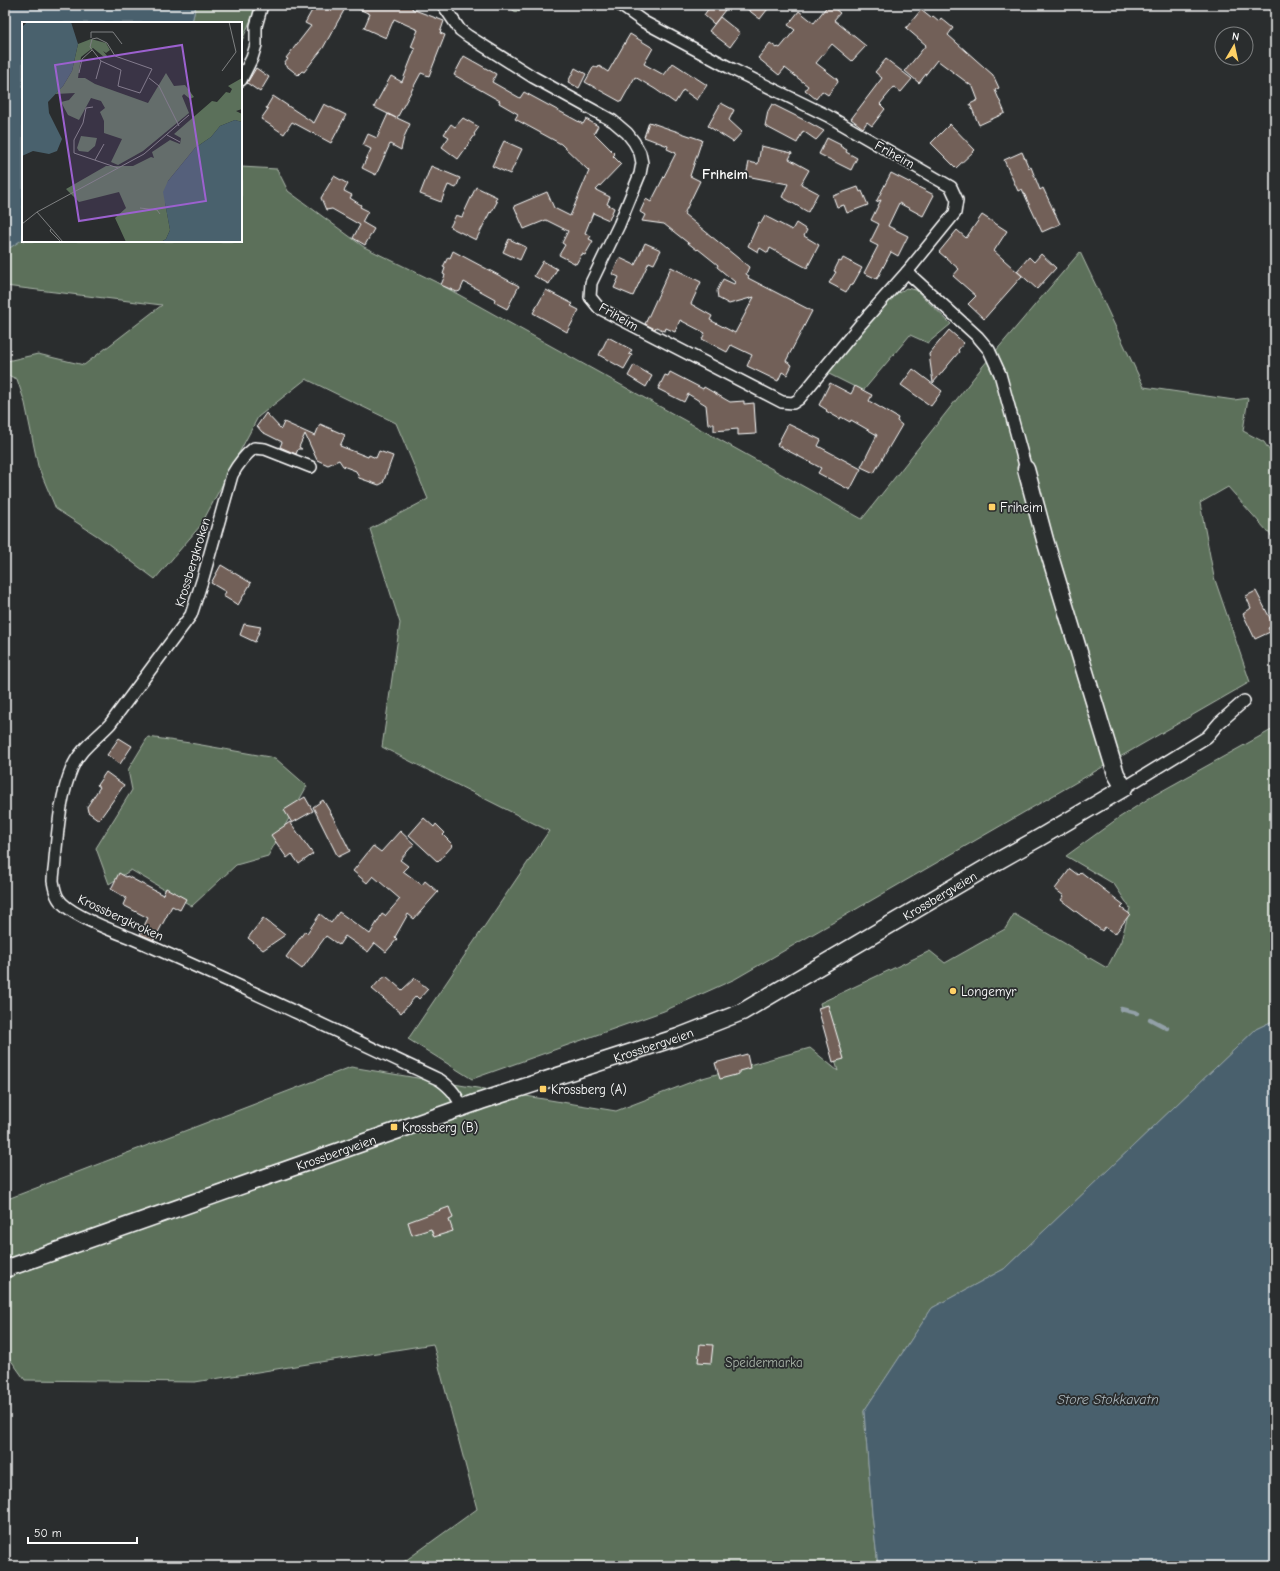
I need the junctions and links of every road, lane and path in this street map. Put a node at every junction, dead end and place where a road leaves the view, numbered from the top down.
1 (262, 5) edge
2 (443, 5) edge
3 (620, 5) edge
4 (242, 78) edge
5 (907, 272) junction
6 (311, 467) dead end
7 (1026, 469) joint
8 (1244, 701) dead end
9 (1124, 788) junction
10 (462, 1108) junction
11 (5, 1269) edge

1 - 4 street
2 - 5 street, Friheim
3 - 5 street, Friheim
5 - 7 street
6 - 10 street, Krossbergkroken
7 - 9 street
8 - 9 street, Krossbergveien
9 - 10 street, Krossbergveien
10 - 11 street, Krossbergveien

